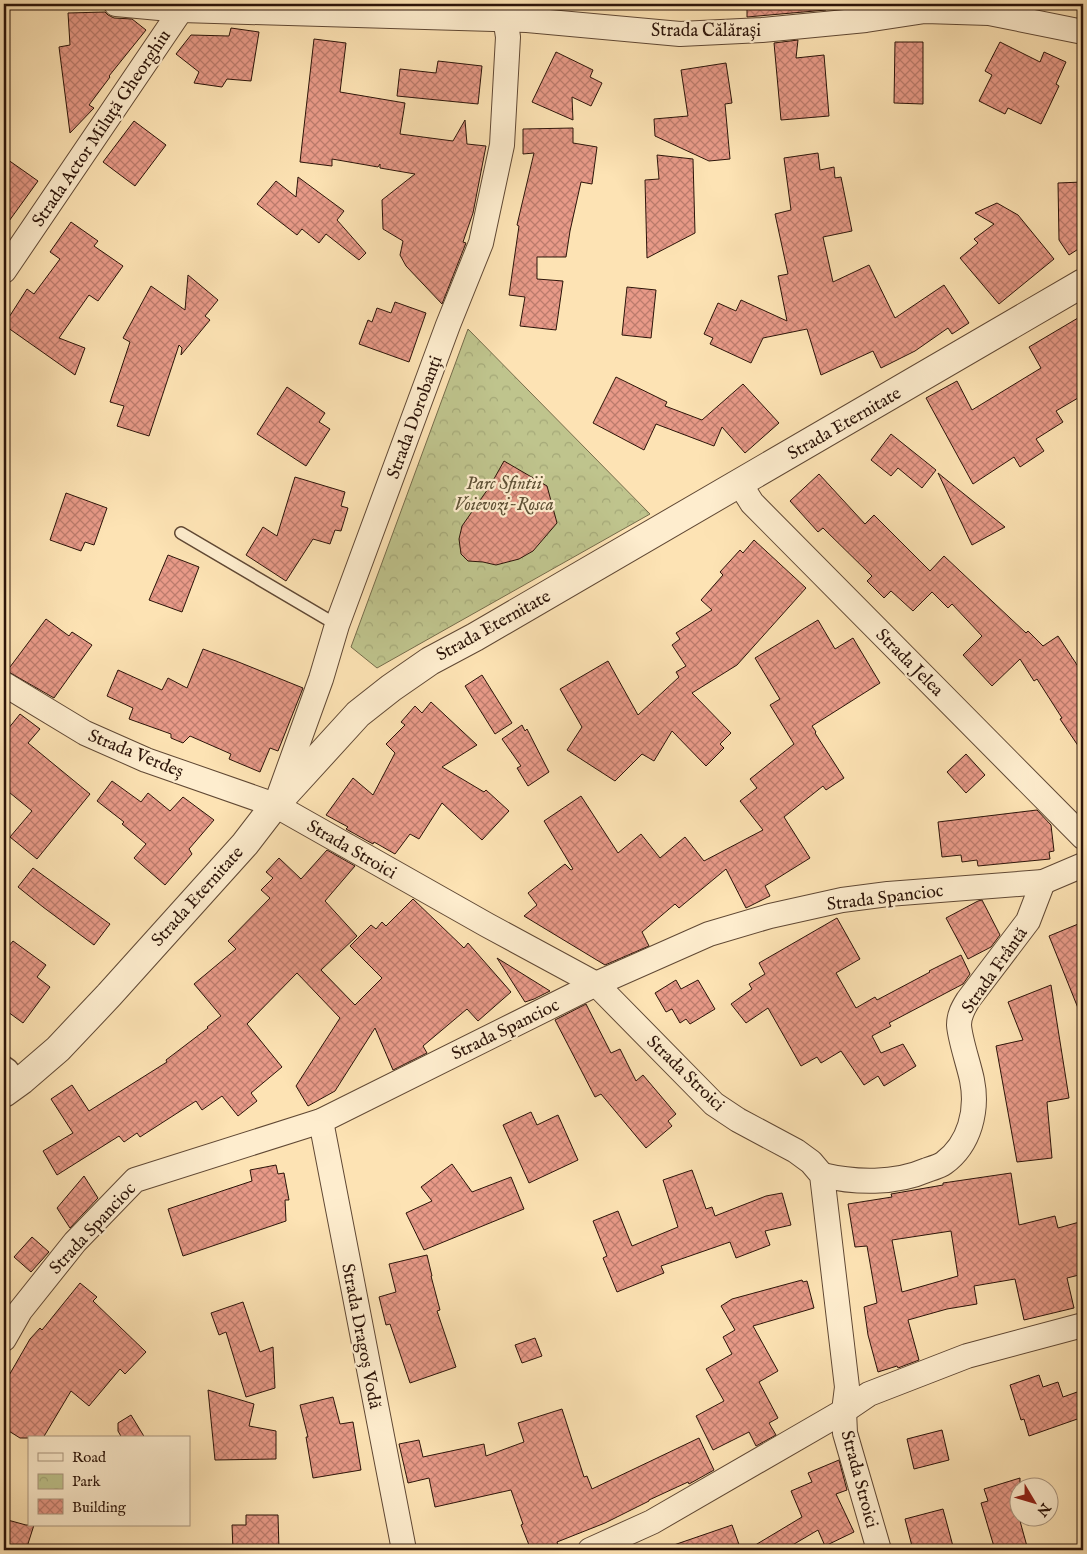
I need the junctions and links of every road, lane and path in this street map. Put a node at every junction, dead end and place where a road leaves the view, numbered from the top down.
1 (116, 4) edge
2 (181, 10) junction
3 (504, 12) edge
4 (865, 12) edge
5 (1083, 32) edge
6 (4, 271) edge
7 (1083, 283) edge
8 (740, 484) junction
9 (181, 533) dead end
10 (337, 625) junction
11 (4, 684) edge
12 (275, 805) junction
13 (1083, 837) edge
14 (1083, 865) edge
15 (1043, 882) junction
16 (596, 984) junction
17 (4, 1061) edge
18 (13, 1087) edge
19 (321, 1121) junction
20 (822, 1175) junction
21 (1083, 1325) edge
22 (4, 1339) edge
23 (844, 1411) junction
24 (404, 1550) edge
25 (590, 1550) edge
26 (879, 1550) edge

1 - 2 street, Strada Călărași
2 - 3 street, Strada Călărași
2 - 6 street, Strada Actor Miluță Gheorghiu
3 - 4 street, Strada Călărași
3 - 10 street, Strada Dorobanți
4 - 5 street, Strada Călărași
7 - 8 street, Strada Eternitate
8 - 12 street, Strada Eternitate
8 - 13 street, Strada Jelea
9 - 10 lane
10 - 12 street, Strada Dorobanți
11 - 12 street, Strada Verdeș
12 - 16 street, Strada Stroici
12 - 18 street, Strada Eternitate
14 - 15 street, Strada Spancioc
15 - 16 street, Strada Spancioc
15 - 20 street, Strada Frântă
16 - 19 street, Strada Spancioc
16 - 20 street, Strada Stroici
17 - 18 lane
19 - 22 street, Strada Spancioc
19 - 24 street, Strada Dragoș Vodă
20 - 23 street, Strada Stroici
21 - 23 street
23 - 25 street
23 - 26 street, Strada Stroici

